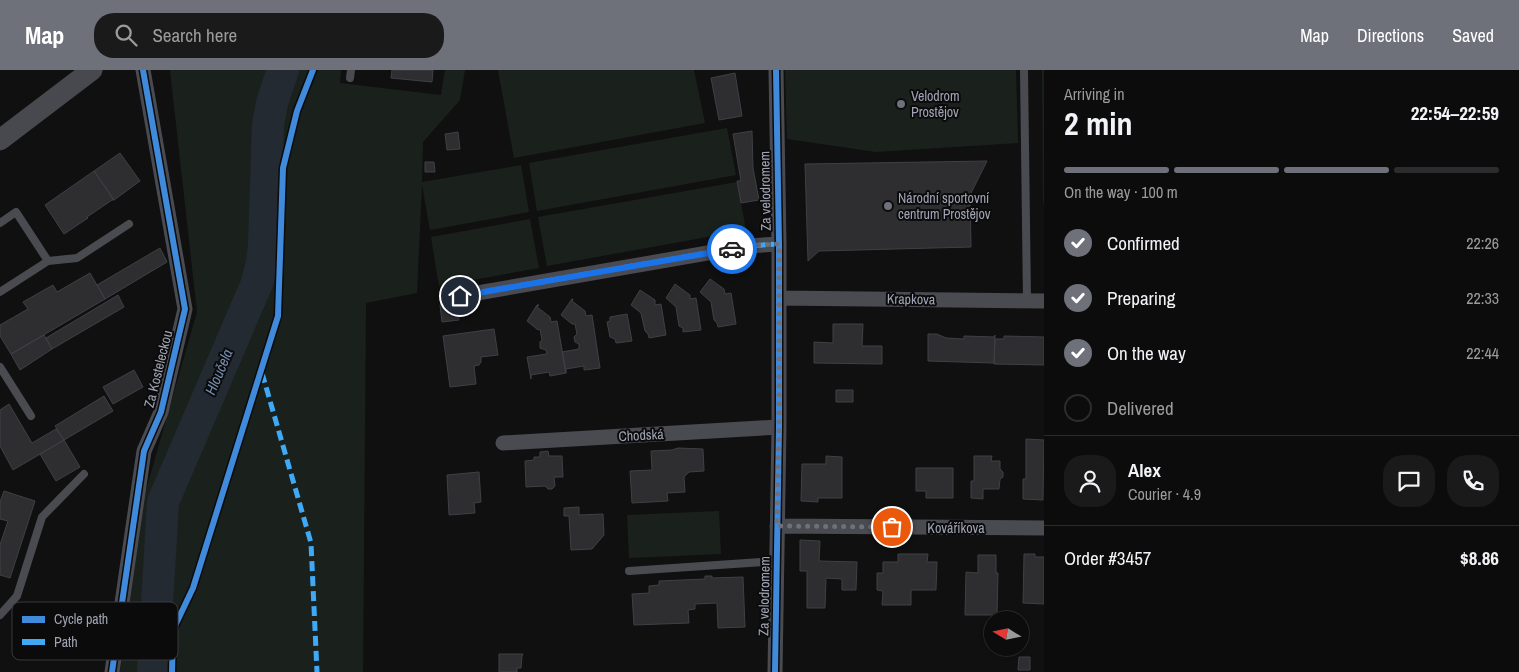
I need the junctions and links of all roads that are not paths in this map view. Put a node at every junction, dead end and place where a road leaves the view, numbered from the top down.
1 (92, 70) edge
2 (143, 70) edge
3 (776, 70) edge
4 (1024, 70) edge
5 (0, 140) edge
6 (0, 223) edge
7 (130, 224) dead end
8 (779, 244) junction
9 (48, 260) junction
10 (0, 292) edge
11 (460, 296) dead end
12 (779, 298) junction
13 (1027, 301) junction
14 (1044, 301) edge
15 (0, 367) edge
16 (32, 416) dead end
17 (779, 427) junction
18 (503, 443) dead end
19 (84, 474) dead end
20 (777, 526) junction
21 (1044, 528) edge
22 (777, 561) junction
23 (629, 572) dead end
24 (122, 602) edge
25 (0, 615) edge
26 (775, 672) edge

1 - 5 street
2 - 24 street, Za Kosteleckou
3 - 8 street, Za velodromem
4 - 13 lane
6 - 9 lane
7 - 9 lane
8 - 11 street
8 - 12 street, Za velodromem
9 - 10 lane
12 - 13 street, Krapkova
12 - 17 street, Za velodromem
13 - 14 street, Krapkova
15 - 16 lane
17 - 18 street, Chodská
17 - 20 street, Za velodromem
19 - 25 lane
20 - 21 street, Kováříkova
20 - 22 street, Za velodromem
22 - 23 lane
22 - 26 street, Za velodromem

